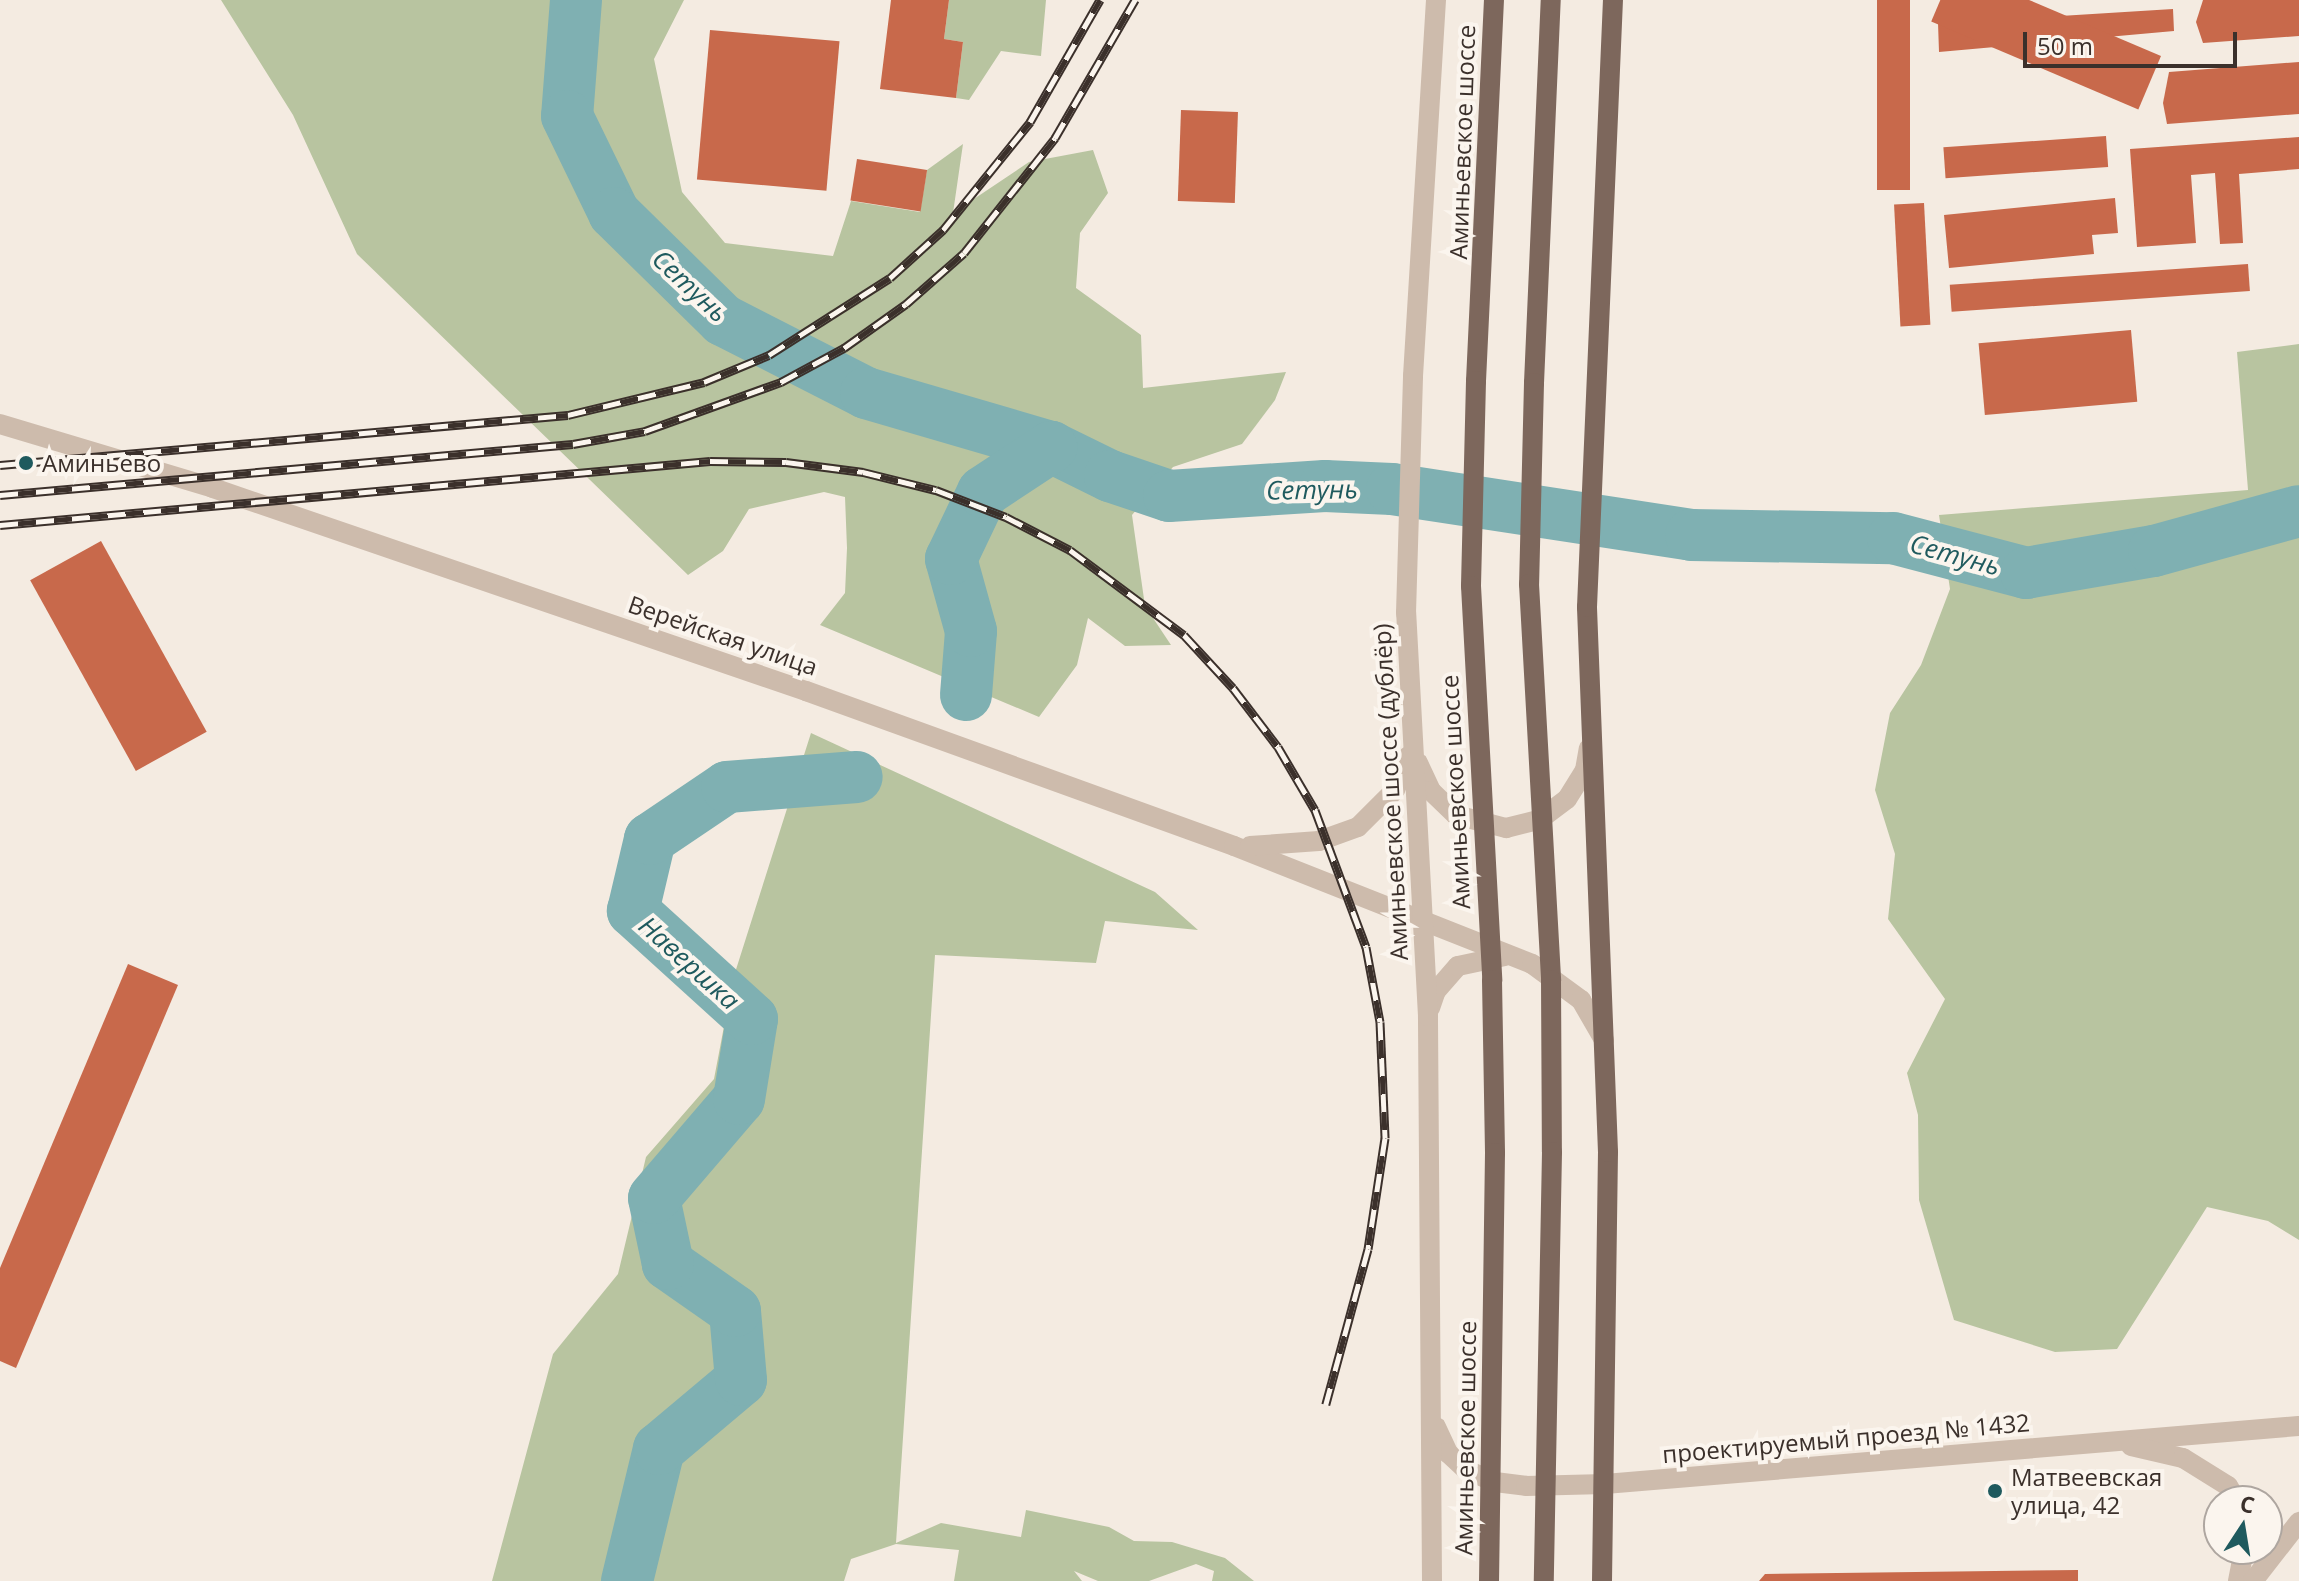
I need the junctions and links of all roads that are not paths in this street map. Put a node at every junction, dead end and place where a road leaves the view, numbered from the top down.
1 (1436, 0) edge
2 (1494, 0) edge
3 (1551, 0) edge
4 (1613, 0) edge
5 (0, 424) edge
6 (1591, 736) junction
7 (1411, 744) junction
8 (1234, 846) junction
9 (1421, 918) junction
10 (1515, 957) junction
11 (1428, 1016) junction
12 (1605, 1043) junction
13 (1432, 1415) junction
14 (2299, 1426) edge
15 (2112, 1442) junction
16 (1605, 1484) junction
17 (2226, 1485) edge
18 (2299, 1522) edge
19 (1432, 1581) edge
20 (1489, 1581) edge
21 (1544, 1581) edge
22 (1602, 1581) edge
23 (2253, 1581) edge

1 - 7 street, Аминьевское шоссе (дублёр)
2 - 20 main road, Аминьевское шоссе, bridge
3 - 21 main road, bridge
4 - 6 main road
5 - 8 street, Верейская улица
6 - 7 street
6 - 12 main road
7 - 8 street
7 - 9 street, Аминьевское шоссе (дублёр)
8 - 9 street, Верейская улица
9 - 10 street, Верейская улица
9 - 11 street, Аминьевское шоссе (дублёр)
10 - 11 street
10 - 12 street, Верейская улица
11 - 13 street, Аминьевское шоссе (дублёр)
12 - 16 main road
13 - 16 street, проектируемый проезд № 1432
13 - 19 street, Аминьевское шоссе (дублёр)
14 - 15 street, проектируемый проезд № 1432
15 - 16 street, проектируемый проезд № 1432
15 - 17 street
16 - 22 main road
18 - 23 street

